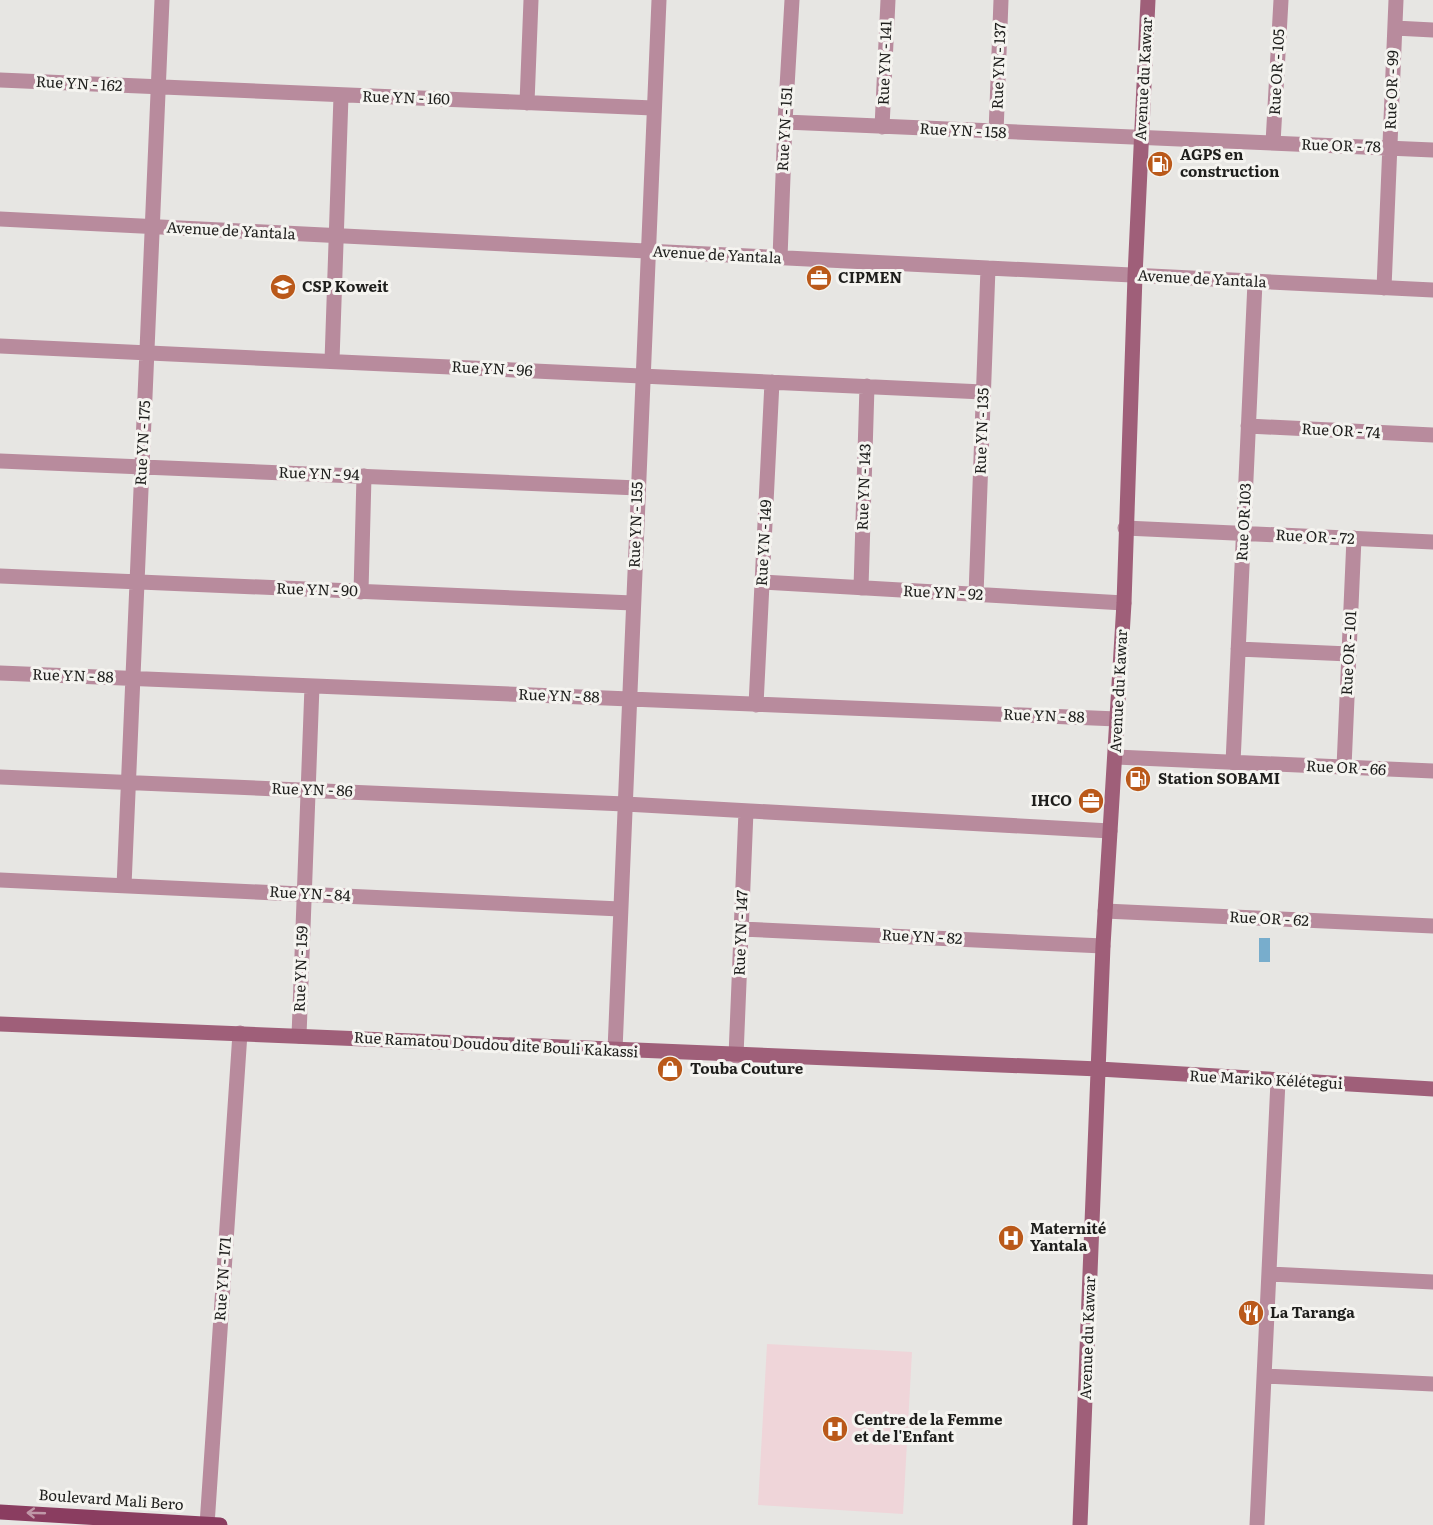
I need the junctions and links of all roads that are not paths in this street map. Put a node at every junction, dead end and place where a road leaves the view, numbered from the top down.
1 (162, 0) edge
2 (531, 0) edge
3 (659, 0) edge
4 (792, 0) edge
5 (888, 0) edge
6 (1001, 0) edge
7 (1148, 0) edge
8 (1281, 0) edge
9 (1396, 0) edge
10 (1395, 28) junction
11 (1433, 30) edge
12 (0, 80) edge
13 (158, 88) junction
14 (341, 96) junction
15 (527, 104) junction
16 (653, 108) junction
17 (784, 122) junction
18 (882, 127) junction
19 (996, 133) junction
20 (1142, 138) junction
21 (1273, 143) junction
22 (1389, 148) junction
23 (1433, 150) edge
24 (0, 219) edge
25 (152, 227) junction
26 (335, 236) junction
27 (647, 251) junction
28 (780, 258) junction
29 (988, 268) junction
30 (1135, 276) junction
31 (1255, 282) junction
32 (1384, 288) junction
33 (1433, 290) edge
34 (0, 346) edge
35 (147, 352) junction
36 (332, 361) junction
37 (642, 376) junction
38 (772, 382) junction
39 (867, 387) junction
40 (983, 392) junction
41 (1248, 426) junction
42 (1433, 435) edge
43 (0, 461) edge
44 (142, 467) junction
45 (364, 476) junction
46 (638, 488) junction
47 (1125, 528) junction
48 (1243, 534) junction
49 (1354, 538) junction
50 (1433, 542) edge
51 (0, 576) edge
52 (137, 582) junction
53 (762, 582) junction
54 (861, 588) junction
55 (361, 592) junction
56 (976, 595) junction
57 (633, 603) junction
58 (1124, 603) junction
59 (1238, 649) junction
60 (1349, 654) junction
61 (0, 673) edge
62 (133, 679) junction
63 (312, 686) junction
64 (629, 699) junction
65 (756, 705) junction
66 (1117, 720) junction
67 (1116, 757) junction
68 (1233, 763) junction
69 (1344, 768) junction
70 (1433, 771) edge
71 (0, 777) edge
72 (128, 782) junction
73 (308, 790) junction
74 (625, 804) junction
75 (746, 811) junction
76 (1110, 831) junction
77 (0, 880) edge
78 (124, 886) junction
79 (304, 893) junction
80 (620, 909) junction
81 (1105, 911) junction
82 (1433, 926) edge
83 (741, 928) junction
84 (1103, 946) junction
85 (0, 1024) edge
86 (240, 1033) junction
87 (299, 1036) junction
88 (615, 1050) junction
89 (736, 1056) junction
90 (1099, 1069) junction
91 (1278, 1081) junction
92 (1433, 1089) edge
93 (1269, 1274) junction
94 (1433, 1281) edge
95 (1264, 1376) junction
96 (1433, 1384) edge
97 (0, 1512) edge
98 (207, 1525) edge
99 (220, 1525) edge
100 (1080, 1525) edge
101 (1257, 1525) edge

1 - 13 street, Rue YN - 175
2 - 15 street
3 - 16 street, Rue YN - 155
4 - 17 street, Rue YN - 151
5 - 18 street, Rue YN - 141
6 - 19 street, Rue YN - 137
7 - 20 street, Avenue du Kawar
8 - 21 street, Rue OR - 105
9 - 10 street, Rue OR - 99
10 - 11 street
10 - 22 street, Rue OR - 99
12 - 13 street, Rue YN - 162
13 - 14 street, Rue YN - 160
13 - 25 street, Rue YN - 175
14 - 15 street, Rue YN - 160
14 - 26 street
15 - 16 street, Rue YN - 160
16 - 27 street, Rue YN - 155
17 - 18 street, Rue YN - 158
17 - 28 street, Rue YN - 151
18 - 19 street, Rue YN - 158
19 - 20 street, Rue YN - 158
20 - 21 street, Rue OR - 78
20 - 30 street, Avenue du Kawar
21 - 22 street, Rue OR - 78
22 - 23 street, Rue OR - 78
22 - 32 street, Rue OR - 99
24 - 25 street, Avenue de Yantala
25 - 26 street, Avenue de Yantala
25 - 35 street, Rue YN - 175
26 - 27 street, Avenue de Yantala
26 - 36 street
27 - 28 street, Avenue de Yantala
27 - 37 street, Rue YN - 155
28 - 29 street, Avenue de Yantala
29 - 30 street, Avenue de Yantala
29 - 40 street, Rue YN - 135
30 - 31 street, Avenue de Yantala
30 - 47 street, Avenue du Kawar
31 - 32 street, Avenue de Yantala
31 - 41 street, Rue OR 103
32 - 33 street, Avenue de Yantala
34 - 35 street, Rue YN - 96
35 - 36 street, Rue YN - 96
35 - 44 street, Rue YN - 175
36 - 37 street, Rue YN - 96
37 - 38 street, Rue YN - 96
37 - 46 street, Rue YN - 155
38 - 39 street, Rue YN - 96
38 - 53 street, Rue YN - 149
39 - 40 street, Rue YN - 96
39 - 54 street, Rue YN - 143
40 - 56 street, Rue YN - 135
41 - 42 street, Rue OR - 74
41 - 48 street, Rue OR 103
43 - 44 street, Rue YN - 94
44 - 45 street, Rue YN - 94
44 - 52 street, Rue YN - 175
45 - 46 street, Rue YN - 94
45 - 55 street
46 - 57 street, Rue YN - 155
47 - 48 street, Rue OR - 72
47 - 58 street, Avenue du Kawar
48 - 49 street, Rue OR - 72
48 - 59 street, Rue OR 103
49 - 50 street, Rue OR - 72
49 - 60 street, Rue OR - 101
51 - 52 street, Rue YN - 90
52 - 55 street, Rue YN - 90
52 - 62 street, Rue YN - 175
53 - 54 street, Rue YN - 92
53 - 65 street, Rue YN - 149
54 - 56 street, Rue YN - 92
55 - 57 street, Rue YN - 90
56 - 58 street, Rue YN - 92
57 - 64 street, Rue YN - 155
58 - 66 street, Avenue du Kawar
59 - 60 street
59 - 68 street, Rue OR 103
60 - 69 street, Rue OR - 101
61 - 62 street, Rue YN - 88
62 - 63 street, Rue YN - 88
62 - 72 street, Rue YN - 175
63 - 64 street, Rue YN - 88
63 - 73 street, Rue YN - 159
64 - 65 street, Rue YN - 88
64 - 74 street, Rue YN - 155
65 - 66 street, Rue YN - 88
66 - 67 street, Avenue du Kawar
67 - 68 street, Rue OR - 66
67 - 76 street, Avenue du Kawar
68 - 69 street, Rue OR - 66
69 - 70 street, Rue OR - 66
71 - 72 street, Rue YN - 86
72 - 73 street, Rue YN - 86
72 - 78 street, Rue YN - 175
73 - 74 street, Rue YN - 86
73 - 79 street, Rue YN - 159
74 - 75 street, Rue YN - 86
74 - 80 street, Rue YN - 155
75 - 76 street, Rue YN - 86
75 - 83 street, Rue YN - 147
76 - 81 street, Avenue du Kawar
77 - 78 street, Rue YN - 84
78 - 79 street, Rue YN - 84
79 - 80 street, Rue YN - 84
79 - 87 street, Rue YN - 159
80 - 88 street, Rue YN - 155
81 - 82 street, Rue OR - 62
81 - 84 street, Avenue du Kawar
83 - 84 street, Rue YN - 82
83 - 89 street, Rue YN - 147
84 - 90 street, Avenue du Kawar
85 - 86 street, Rue Ramatou Doudou dite Bouli Kakassi
86 - 87 street, Rue Ramatou Doudou dite Bouli Kakassi
86 - 98 street, Rue YN - 171
87 - 88 street, Rue Ramatou Doudou dite Bouli Kakassi
88 - 89 street, Rue Ramatou Doudou dite Bouli Kakassi
89 - 90 street, Rue Ramatou Doudou dite Bouli Kakassi
90 - 91 street, Rue Mariko Kélétegui
90 - 100 street, Avenue du Kawar
91 - 92 street, Rue Mariko Kélétegui
91 - 93 street
93 - 94 street
93 - 95 street
95 - 96 street
95 - 101 street
98 -> 97 main road, Boulevard Mali Bero
98 - 99 main road, Boulevard Mali Bero

